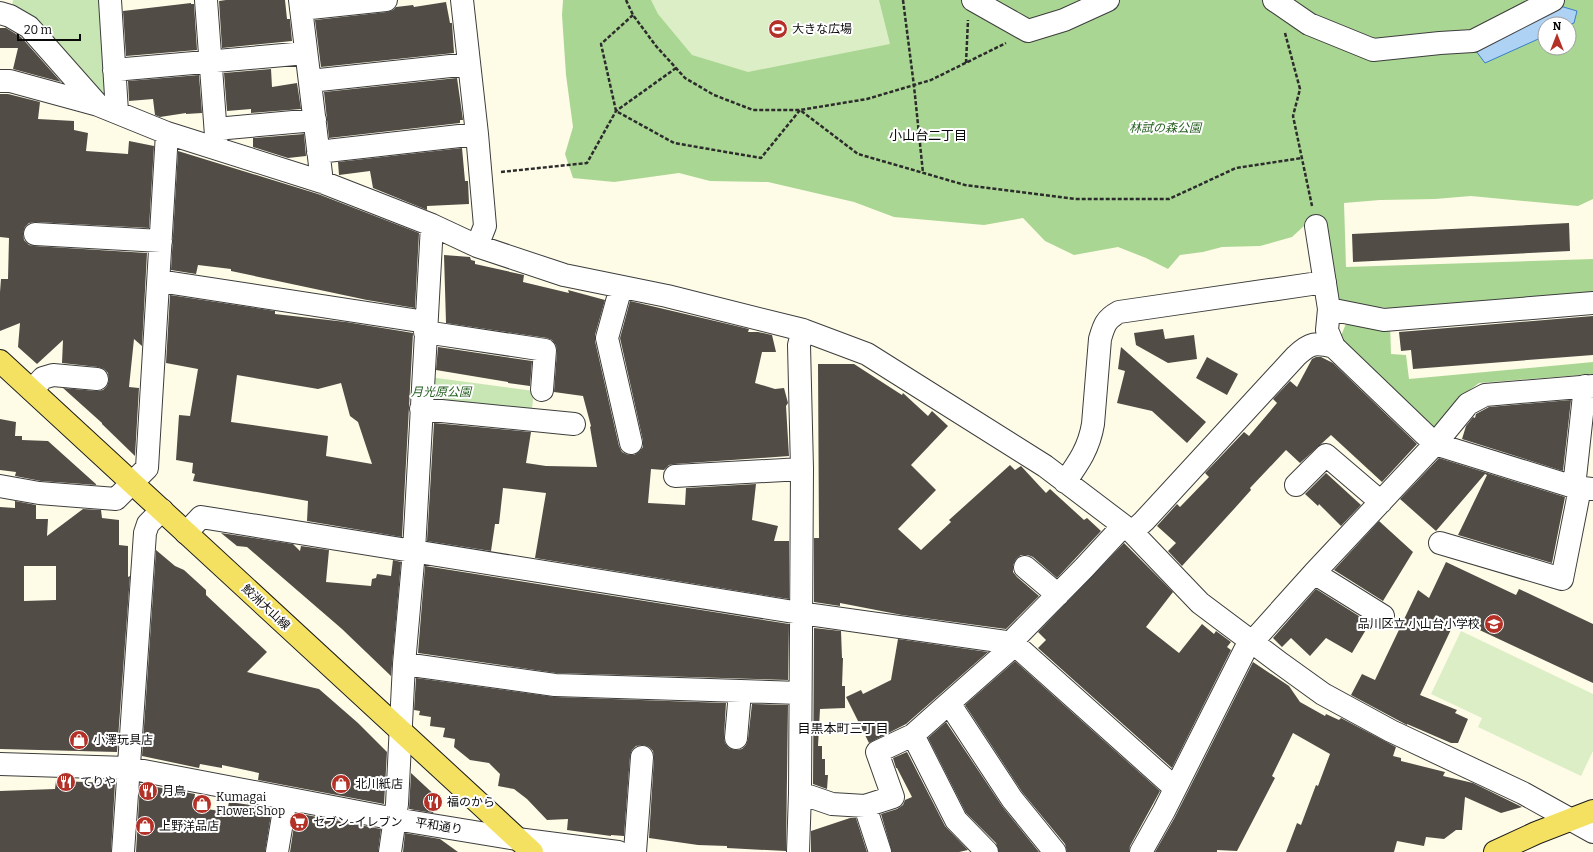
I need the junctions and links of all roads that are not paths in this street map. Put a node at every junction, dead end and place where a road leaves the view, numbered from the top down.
1 (110, 0) edge
2 (206, 0) edge
3 (386, 0) edge
4 (462, 0) edge
5 (1108, 0) edge
6 (1274, 0) edge
7 (1553, 0) edge
8 (300, 5) edge
9 (970, 8) edge
10 (0, 13) edge
11 (306, 53) junction
12 (211, 62) junction
13 (469, 64) junction
14 (114, 70) junction
15 (0, 81) edge
16 (310, 81) junction
17 (107, 108) junction
18 (314, 120) junction
19 (167, 132) junction
20 (477, 134) junction
21 (217, 139) junction
22 (318, 152) junction
23 (322, 182) junction
24 (432, 225) junction
25 (1316, 226) road end
26 (35, 234) dead end
27 (162, 241) junction
28 (476, 246) junction
29 (160, 280) junction
30 (1325, 282) junction
31 (621, 287) junction
32 (1593, 303) edge
33 (1328, 309) junction
34 (426, 327) junction
35 (803, 330) junction
36 (1334, 347) junction
37 (0, 361) edge
38 (97, 379) dead end
39 (1589, 386) edge
40 (32, 390) junction
41 (542, 390) dead end
42 (421, 409) junction
43 (574, 424) dead end
44 (631, 443) dead end
45 (1435, 444) junction
46 (802, 469) junction
47 (675, 476) dead end
48 (1065, 482) junction
49 (133, 483) junction
50 (1296, 485) dead end
51 (0, 486) edge
52 (1582, 488) edge
53 (1381, 502) junction
54 (162, 510) junction
55 (1127, 529) junction
56 (186, 534) junction
57 (1440, 543) dead end
58 (414, 551) junction
59 (1025, 567) dead end
60 (1314, 573) junction
61 (1058, 595) junction
62 (800, 613) junction
63 (1383, 616) dead end
64 (1253, 641) junction
65 (1013, 643) junction
66 (404, 664) junction
67 (740, 692) junction
68 (800, 693) junction
69 (949, 703) junction
70 (400, 731) junction
71 (913, 735) junction
72 (736, 738) dead end
73 (642, 757) dead end
74 (0, 764) edge
75 (128, 768) junction
76 (1175, 788) junction
77 (800, 793) junction
78 (286, 798) junction
79 (865, 806) junction
80 (1593, 811) edge
81 (395, 819) junction
82 (1572, 820) junction
83 (1593, 832) edge
84 (525, 846) edge
85 (1502, 851) edge
86 (123, 852) edge
87 (277, 852) edge
88 (390, 852) edge
89 (618, 852) edge
90 (635, 852) edge
91 (798, 852) edge
92 (880, 852) edge
93 (986, 852) edge
94 (1055, 852) edge
95 (1141, 852) edge

1 - 14 street
2 - 12 street
3 - 8 street
4 - 13 street
5 - 9 street
6 - 7 street
8 - 11 street
10 - 17 street
11 - 12 street
11 - 16 street
12 - 14 street
12 - 21 street
13 - 16 street
13 - 20 street
14 - 17 street
15 - 17 street
16 - 18 street
17 - 19 street
18 - 21 street
18 - 22 street
19 - 21 street
19 - 27 street
20 - 22 street
20 - 28 street
21 - 23 street
22 - 23 street
23 - 24 street
24 - 28 street
24 - 34 street
25 - 30 street
26 - 27 street
27 - 29 street
28 - 31 street
29 - 34 street
29 - 49 street
30 - 33 street
30 - 48 street
31 - 35 street
31 - 44 street
32 - 33 street
33 - 36 street
34 - 41 street
34 - 42 street
35 - 46 street
35 - 48 street
36 - 45 street
36 - 55 street
37 - 40 main road, 鮫洲大山線
38 - 40 street
39 - 45 street
39 - 52 street
40 - 49 main road, 鮫洲大山線
42 - 43 street
42 - 58 street
45 - 52 street
45 - 53 street
46 - 47 street
46 - 62 street
48 - 55 street
49 - 51 street
49 - 54 main road, 鮫洲大山線
50 - 53 street
52 - 57 street
53 - 60 street
54 - 56 main road, 鮫洲大山線
54 - 75 street
55 - 61 street
55 - 64 street
56 - 58 street
56 - 70 main road, 鮫洲大山線
58 - 62 street
58 - 66 street
59 - 61 street
60 - 63 street
60 - 64 street
61 - 65 street
62 - 65 street
62 - 68 street
64 - 76 street
64 - 82 street
65 - 69 street
65 - 76 street
66 - 67 street
66 - 70 street
67 - 68 street
67 - 72 street
68 - 77 street
69 - 71 street
69 - 94 street
70 - 81 street
70 - 84 main road, 鮫洲大山線
71 - 79 street
71 - 93 street
73 - 90 street
74 - 75 street, 平和通り
75 - 78 street, 平和通り
75 - 86 street
76 - 95 street
77 - 79 street
77 - 91 street
78 - 81 street, 平和通り
78 - 87 street
79 - 92 street
80 - 82 main road
81 - 84 street, 平和通り
81 - 88 street
82 - 83 street
82 - 85 main road
84 - 89 street, 平和通り

